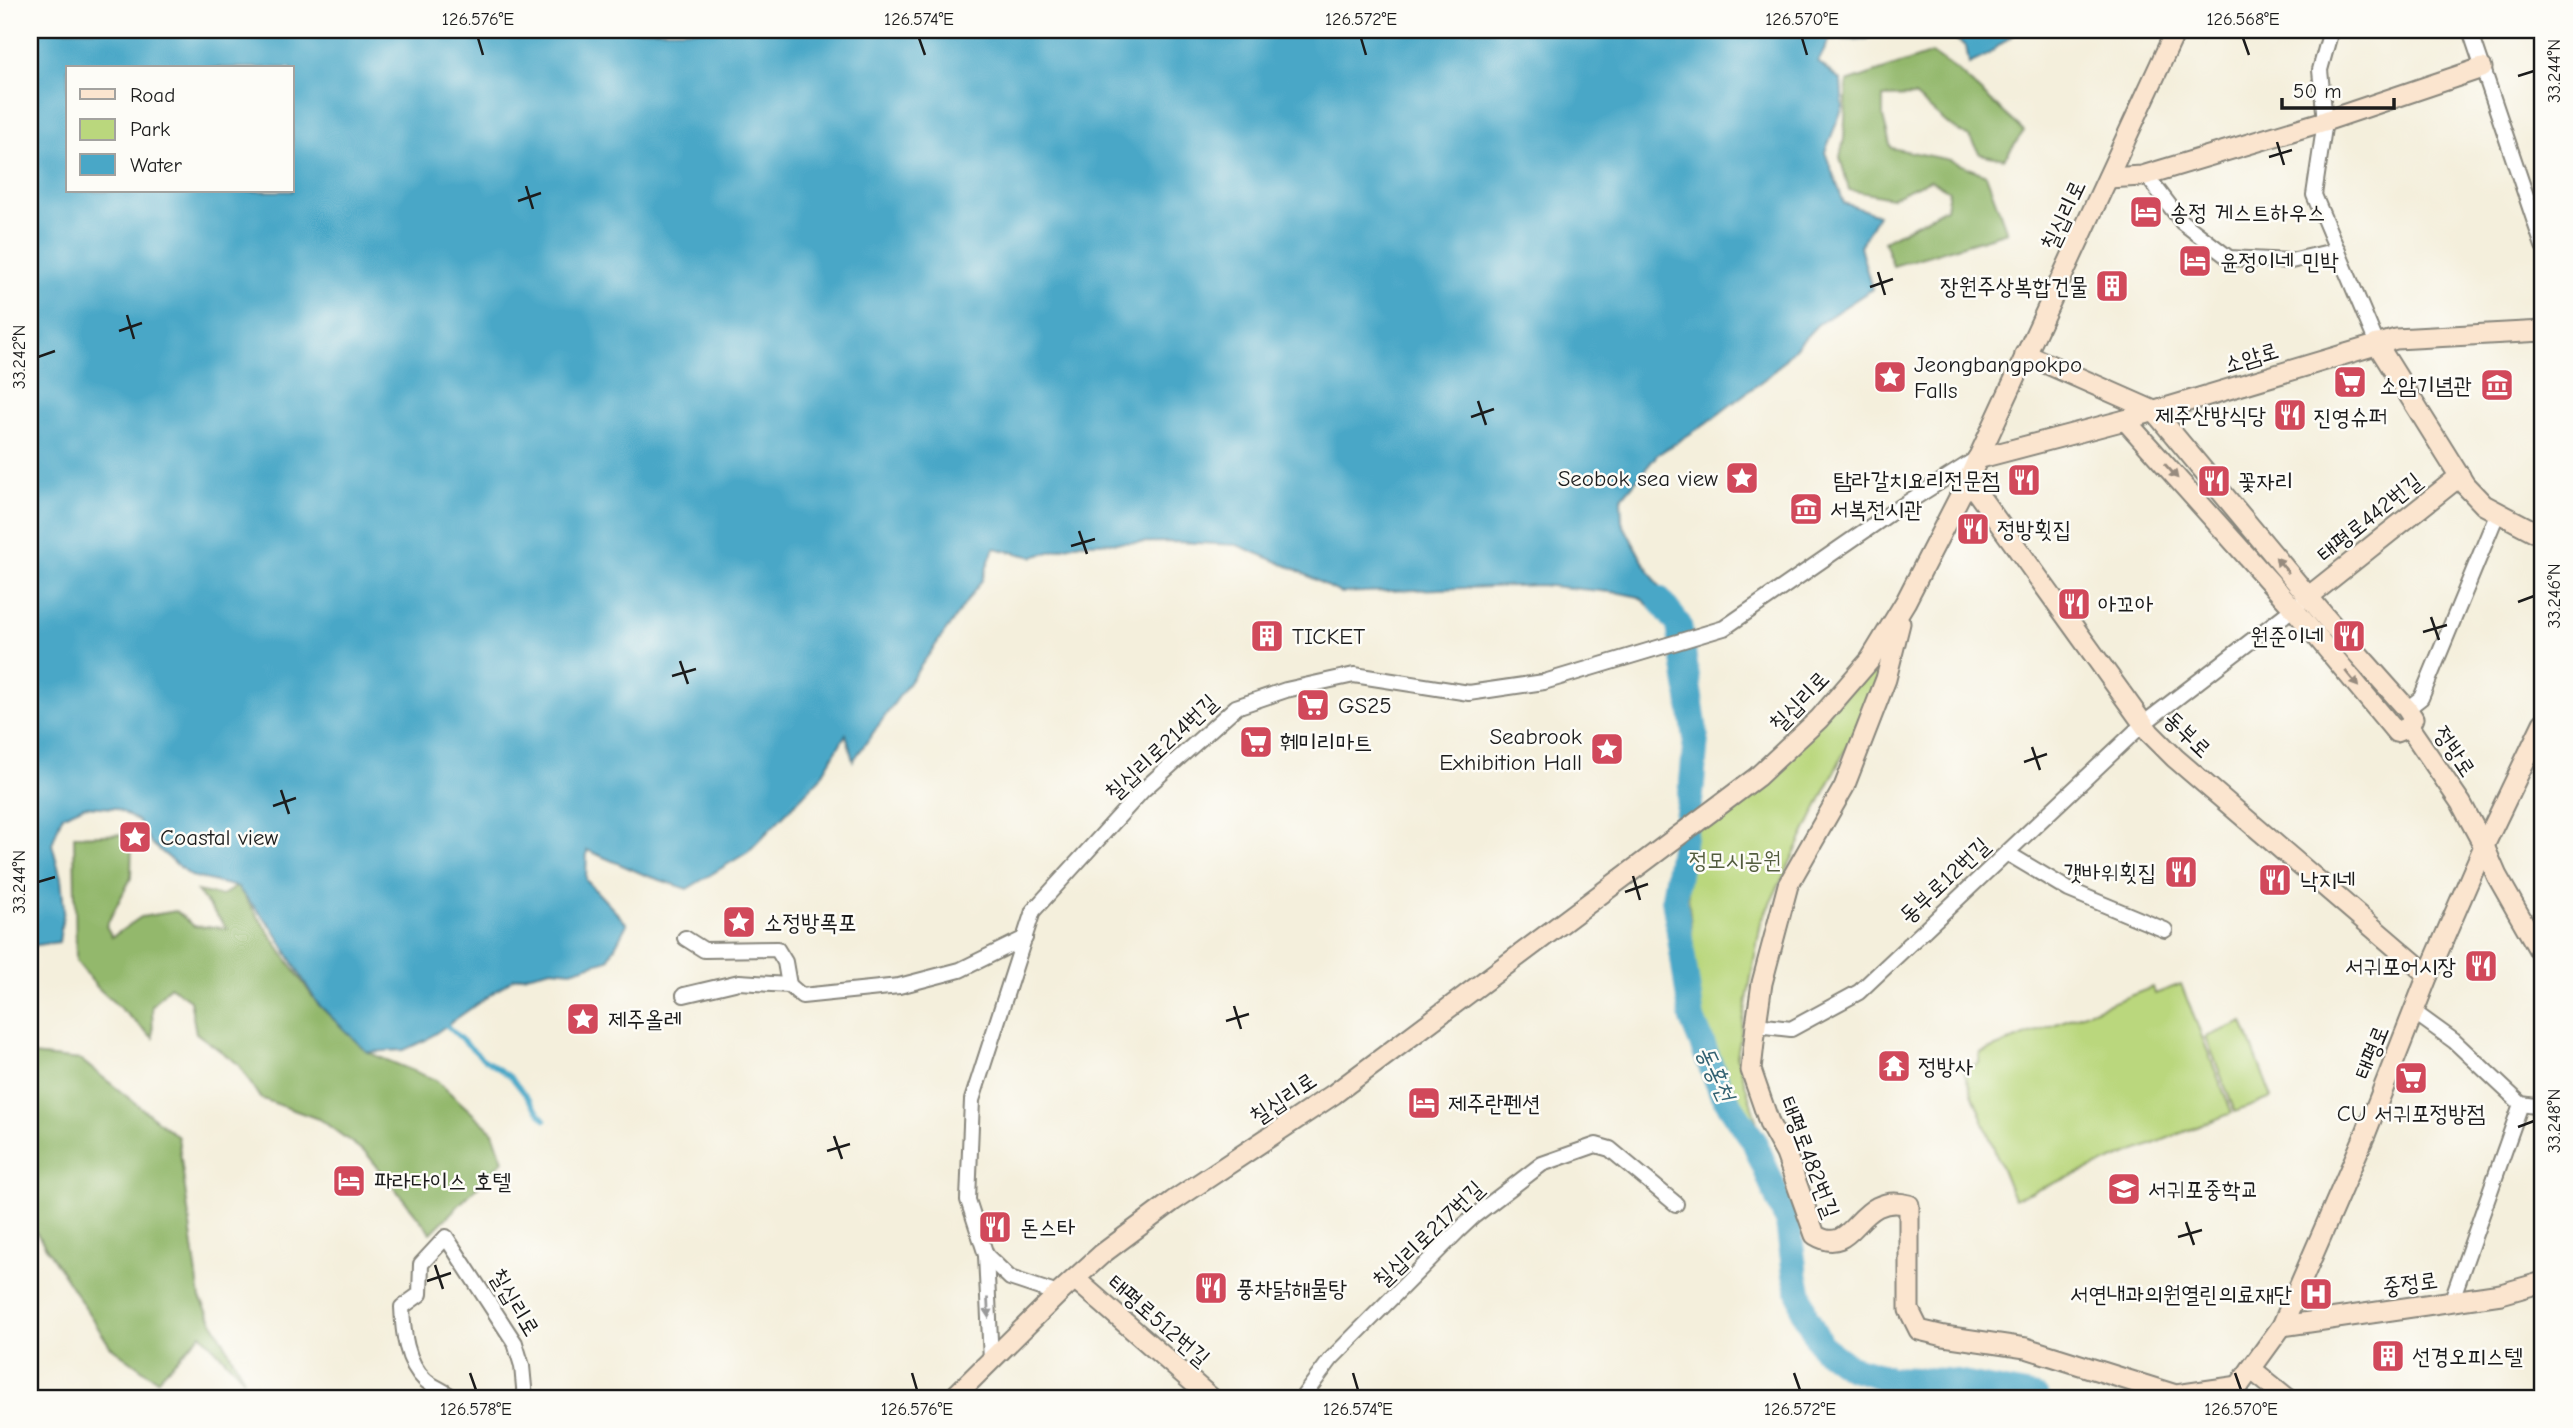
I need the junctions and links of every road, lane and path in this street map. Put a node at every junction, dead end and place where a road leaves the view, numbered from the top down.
1 (2176, 30) edge
2 (2331, 30) edge
3 (2470, 30) edge
4 (2482, 68) junction
5 (2325, 121) junction
6 (2148, 174) junction
7 (2108, 178) junction
8 (2538, 214) edge
9 (2543, 246) edge
10 (2337, 250) junction
11 (2543, 331) edge
12 (2377, 344) junction
13 (2025, 354) junction
14 (2154, 411) junction
15 (2126, 420) junction
16 (1978, 459) junction
17 (2460, 476) junction
18 (1968, 480) junction
19 (2497, 514) junction
20 (2543, 536) edge
21 (1906, 601) junction
22 (2301, 602) junction
23 (2408, 718) junction
24 (2543, 723) edge
25 (2143, 724) junction
26 (2538, 752) edge
27 (2484, 846) junction
28 (2007, 853) junction
29 (2165, 930) dead end
30 (1025, 937) junction
31 (685, 938) dead end
32 (2543, 957) edge
33 (2428, 975) junction
34 (789, 985) junction
35 (684, 995) dead end
36 (2414, 1012) junction
37 (1756, 1025) junction
38 (2521, 1104) junction
39 (2543, 1107) edge
40 (1676, 1205) dead end
41 (986, 1255) junction
42 (1075, 1279) junction
43 (2543, 1282) edge
44 (1058, 1294) junction
45 (2451, 1302) junction
46 (2282, 1326) junction
47 (991, 1361) junction
48 (2251, 1369) junction
49 (2234, 1392) edge
50 (453, 1398) edge
51 (525, 1398) edge
52 (953, 1398) edge
53 (1211, 1398) edge
54 (1302, 1398) edge
55 (2287, 1398) edge

1 - 7 street, 칠십리로
2 - 5 street, 태평로442번길
3 - 4 street
4 - 5 street
4 - 8 street
5 - 6 street
5 - 10 street, 태평로442번길
6 - 7 street
6 - 10 street
7 - 13 street, 칠십리로
8 - 9 street
10 - 12 street, 태평로442번길
11 - 12 street, 소암로
12 - 14 street, 소암로
12 - 17 street, 태평로442번길
13 - 14 street
13 - 16 street, 칠십리로
14 - 15 street, 소암로
22 -> 14 street, 정방로
15 - 16 street, 소암로
15 -> 22 street, 정방로
16 - 18 street, 칠십리로
16 - 30 street, 칠십리로214번길
17 - 19 street, 태평로442번길
17 - 22 street, 태평로442번길
18 - 21 street, 칠십리로
18 - 25 street, 동부로
19 - 20 street, 태평로442번길
19 - 23 street
21 - 37 street, 태평로482번길
21 - 42 street, 칠십리로
22 - 23 street, 정방로
22 - 25 street
23 - 27 street, 정방로
24 - 26 street, 태평로
25 - 28 street, 동부로12번길
25 - 33 street, 동부로
26 - 27 street, 태평로
27 - 32 street, 정방로
27 - 33 street, 태평로
28 - 29 street
28 - 37 street, 동부로12번길
30 - 34 street
30 - 41 street, 칠십리로214번길
31 - 34 street
33 - 36 street, 태평로
34 - 35 street
36 - 38 street
36 - 46 street, 태평로
37 - 49 street, 태평로482번길
38 - 39 street
38 - 45 street
40 - 54 street, 칠십리로217번길
41 - 44 street
41 -> 47 street, 칠십리로214번길
42 - 44 street, 칠십리로
42 - 53 street, 태평로512번길
43 - 45 street, 중정로
44 - 47 street, 칠십리로
45 - 46 street, 중정로
46 - 48 street, 태평로
47 - 52 street, 칠십리로
48 - 49 street, 태평로
48 - 55 street
50 - 51 street, 칠십리로

